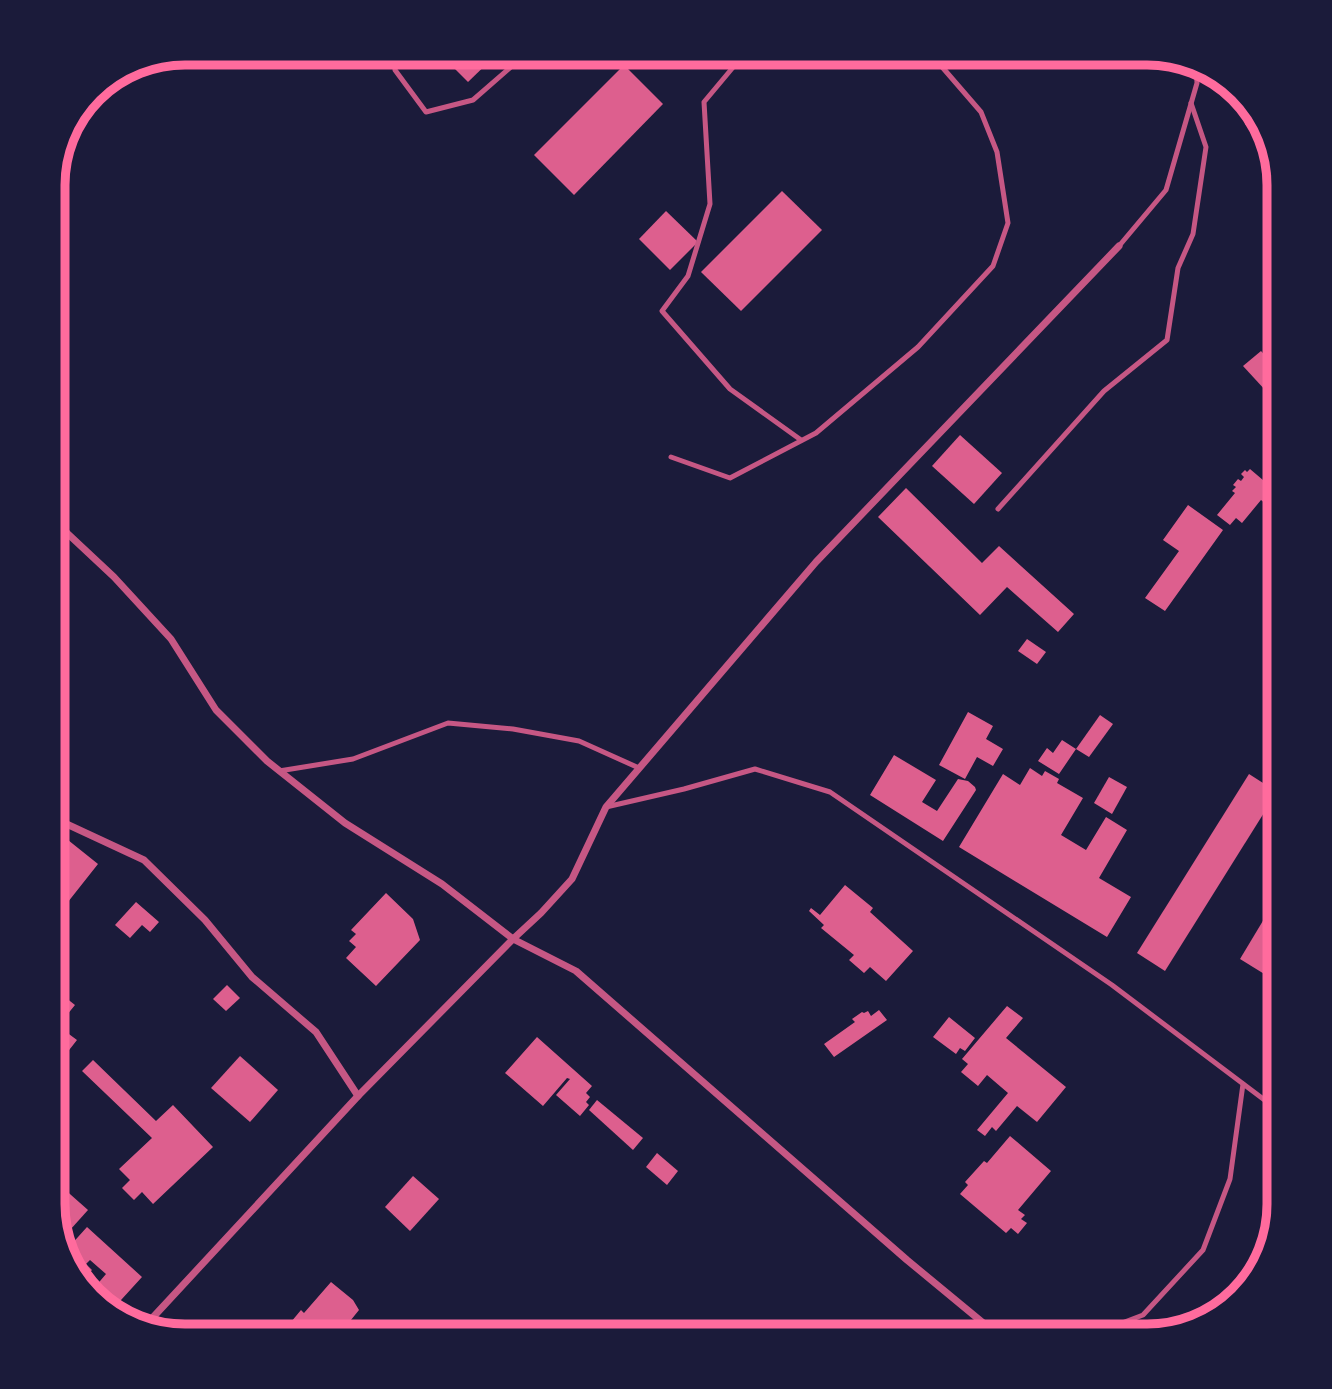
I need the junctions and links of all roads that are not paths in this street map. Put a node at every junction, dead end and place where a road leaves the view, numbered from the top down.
1 (395, 65) edge
2 (513, 65) edge
3 (735, 65) edge
4 (940, 65) edge
5 (1197, 76) edge
6 (1191, 103) junction
7 (1119, 246) joint
8 (801, 440) junction
9 (671, 457) dead end
10 (998, 509) dead end
11 (65, 530) edge
12 (639, 768) junction
13 (279, 771) junction
14 (606, 807) junction
15 (65, 823) edge
16 (513, 939) junction
17 (1243, 1084) junction
18 (358, 1096) junction
19 (1267, 1102) edge
20 (152, 1319) edge
21 (984, 1324) edge
22 (1119, 1324) edge

1 - 2 lane
3 - 8 lane
4 - 8 lane
5 - 6 lane
6 - 7 lane
6 - 10 lane
7 - 12 street
8 - 9 lane
11 - 13 street
12 - 13 lane
12 - 14 street
13 - 16 street
14 - 16 street
14 - 17 lane
15 - 18 street
16 - 18 street
16 - 21 street
17 - 19 lane
17 - 22 lane
18 - 20 street

